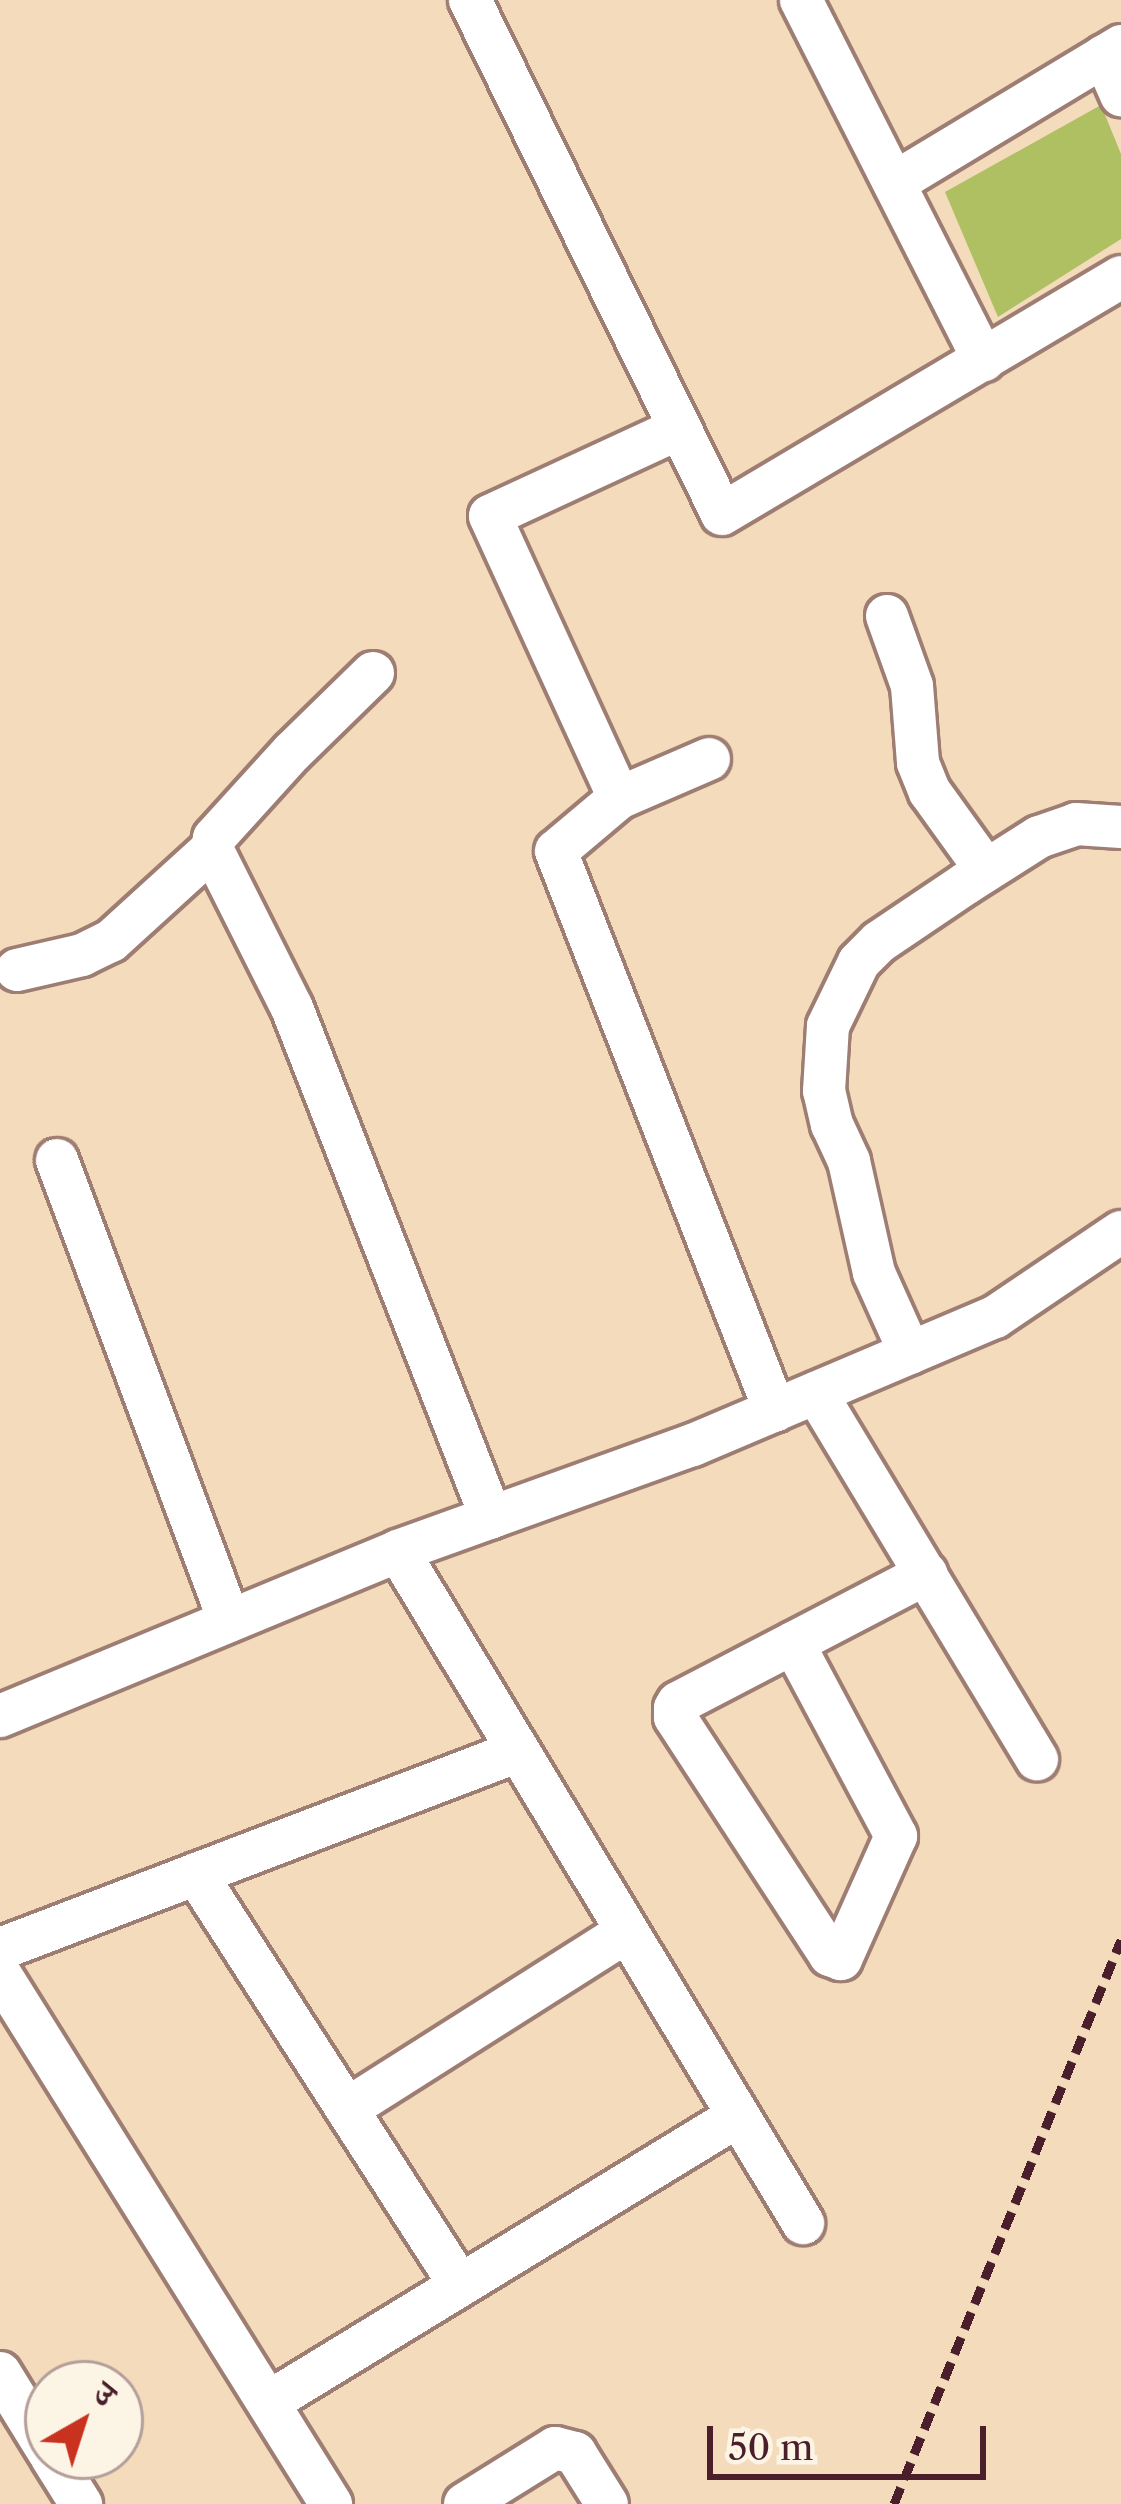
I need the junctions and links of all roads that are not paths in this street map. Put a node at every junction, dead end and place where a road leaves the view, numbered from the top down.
1 (470, 0) edge
2 (801, 0) edge
3 (1113, 51) edge
4 (1121, 95) edge
5 (894, 183) junction
6 (1121, 277) edge
7 (984, 359) junction
8 (678, 430) junction
9 (887, 616) dead end
10 (373, 673) dead end
11 (709, 759) dead end
12 (619, 798) junction
13 (1121, 827) edge
14 (212, 849) junction
15 (986, 870) junction
16 (17, 970) dead end
17 (57, 1160) dead end
18 (1121, 1232) edge
19 (910, 1353) junction
20 (816, 1393) junction
21 (775, 1411) junction
22 (491, 1517) junction
23 (398, 1551) junction
24 (926, 1574) junction
25 (229, 1621) junction
26 (793, 1643) junction
27 (0, 1716) edge
28 (516, 1751) junction
29 (1037, 1760) dead end
30 (196, 1874) junction
31 (626, 1932) junction
32 (0, 1949) edge
33 (0, 1974) edge
34 (346, 2109) junction
35 (738, 2116) junction
36 (803, 2223) dead end
37 (460, 2285) junction
38 (0, 2373) edge
39 (269, 2402) junction
40 (24, 2412) edge
41 (480, 2500) edge
42 (331, 2504) edge
43 (607, 2504) edge

1 - 8 street
2 - 5 street
3 - 4 street
3 - 5 street
5 - 7 street
6 - 7 street
7 - 8 street
8 - 12 street
9 - 15 street
10 - 14 street
11 - 12 street
12 - 21 street
13 - 15 street
14 - 16 street
14 - 22 street
15 - 19 street
17 - 25 street
18 - 19 street
19 - 20 street
20 - 21 street
20 - 24 street
21 - 22 street
22 - 23 street
23 - 25 street
23 - 28 street
24 - 26 street
24 - 29 street
25 - 27 street
26 - 26 street
28 - 30 street
28 - 31 street
30 - 32 street
30 - 34 street
31 - 34 street
31 - 35 street
33 - 39 street
34 - 37 street
35 - 36 street
35 - 37 street
37 - 39 street
38 - 40 street
39 - 42 street
41 - 43 street

